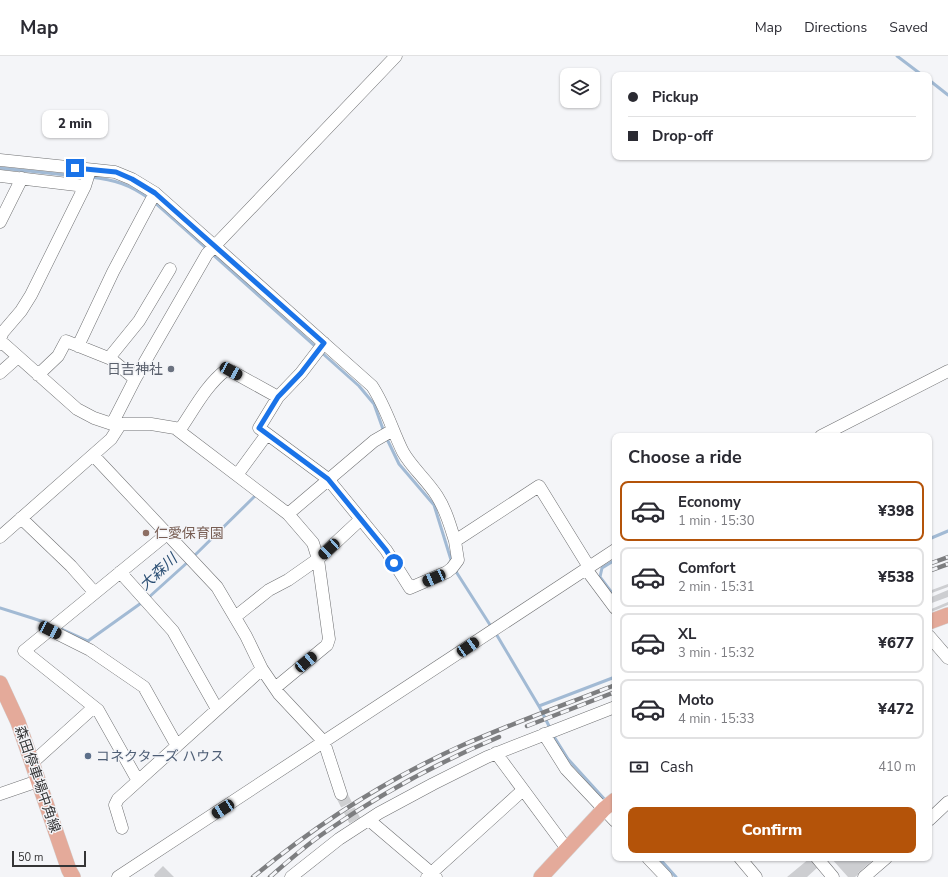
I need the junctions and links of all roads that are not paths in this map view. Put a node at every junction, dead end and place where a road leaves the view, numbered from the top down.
1 (396, 56) edge
2 (0, 160) edge
3 (0, 176) edge
4 (22, 178) junction
5 (88, 178) junction
6 (153, 197) junction
7 (0, 222) edge
8 (211, 249) junction
9 (170, 269) dead end
10 (0, 339) edge
11 (0, 344) edge
12 (78, 346) junction
13 (320, 348) junction
14 (18, 356) junction
15 (109, 358) junction
16 (948, 371) edge
17 (0, 373) edge
18 (38, 375) junction
19 (136, 379) junction
20 (278, 397) junction
21 (116, 424) junction
22 (179, 431) junction
23 (389, 433) junction
24 (827, 433) edge
25 (267, 434) junction
26 (93, 455) junction
27 (237, 475) junction
28 (328, 479) junction
29 (288, 514) junction
30 (21, 518) junction
31 (361, 519) junction
32 (167, 534) junction
33 (0, 537) edge
34 (455, 541) junction
35 (612, 552) edge
36 (318, 559) junction
37 (588, 568) junction
38 (120, 572) junction
39 (95, 593) junction
40 (612, 604) edge
41 (948, 615) edge
42 (235, 617) junction
43 (932, 621) edge
44 (53, 627) junction
45 (932, 639) edge
46 (948, 658) edge
47 (262, 668) junction
48 (0, 683) edge
49 (275, 688) junction
50 (94, 707) junction
51 (217, 709) junction
52 (612, 709) edge
53 (544, 734) junction
54 (324, 742) junction
55 (177, 746) junction
56 (496, 753) junction
57 (32, 763) junction
58 (38, 781) junction
59 (138, 781) junction
60 (523, 790) junction
61 (0, 794) edge
62 (341, 794) tunnel mouth
63 (948, 802) edge
64 (610, 804) edge
65 (932, 812) edge
66 (361, 822) junction
67 (122, 828) dead end
68 (568, 849) junction
69 (651, 861) edge
70 (743, 861) edge
71 (820, 861) edge
72 (883, 861) edge
73 (431, 876) edge
74 (73, 877) edge
75 (118, 877) edge
76 (291, 877) edge
77 (542, 877) edge
78 (666, 877) edge
79 (756, 877) edge
80 (833, 877) edge
81 (864, 877) edge

1 - 8 street
2 - 5 street
3 - 4 street
4 - 5 street
4 - 7 street
5 - 6 street
5 - 10 street
6 - 8 street
6 - 12 street
8 - 13 street
8 - 19 street
9 - 15 street
11 - 14 street
12 - 15 street
12 - 18 street
13 - 20 street
13 - 23 street
14 - 17 street
14 - 18 street
15 - 19 street
16 - 24 street
18 - 21 street
19 - 21 street
20 - 22 street
20 - 25 street
21 - 22 street
21 - 26 street
22 - 27 street
23 - 28 street
23 - 34 street
25 - 27 street
25 - 28 street
26 - 30 street
26 - 32 street
27 - 29 street
28 - 29 street
28 - 31 street
29 - 36 street
30 - 33 street
30 - 39 street
31 - 34 street
31 - 36 street
32 - 38 street
32 - 42 street
34 - 37 street
35 - 37 street
36 - 42 street
36 - 49 street
37 - 40 street
37 - 54 street
38 - 39 street
38 - 51 street
39 - 44 street
41 - 43 main road
42 - 47 street
44 - 50 street
44 - 55 street
45 - 46 street
47 - 49 street
47 - 51 street
48 - 57 main road, 森田停車場中角線
49 - 54 street
50 - 57 street
50 - 59 street
51 - 55 street
52 - 53 street
53 - 56 street
53 - 64 street
54 - 62 street
54 - 75 street
55 - 59 street
56 - 60 street
56 - 66 street
57 - 58 main road, 森田停車場中角線
58 - 61 street
58 - 74 main road, 森田停車場中角線
59 - 67 street
60 - 68 street
60 - 73 street
63 - 65 street
64 - 68 main road
66 - 73 street
66 - 76 street
68 - 77 main road
69 - 78 street
70 - 79 street
71 - 80 street
72 - 81 street

